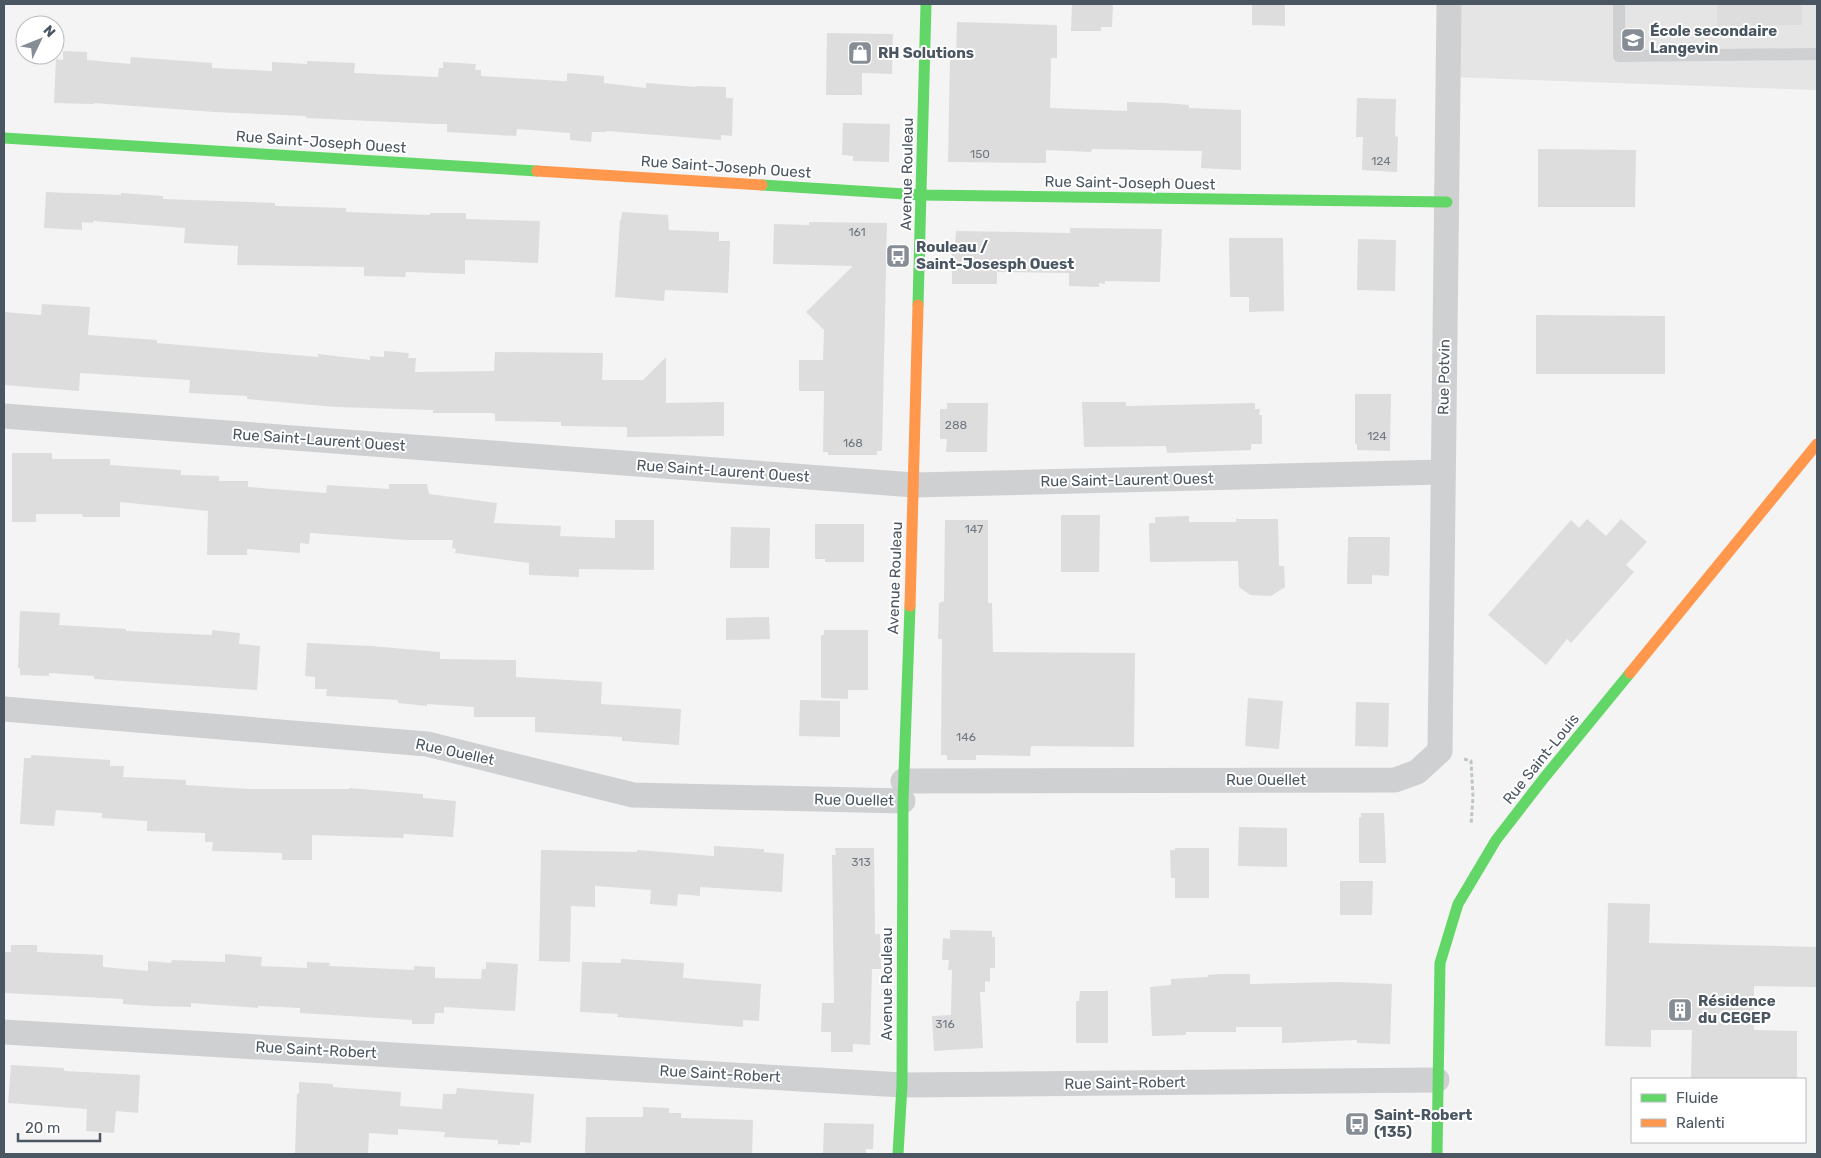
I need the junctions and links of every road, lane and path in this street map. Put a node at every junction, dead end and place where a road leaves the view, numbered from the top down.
1 (926, 4) edge
2 (1449, 4) edge
3 (1619, 4) edge
4 (1817, 54) edge
5 (4, 138) edge
6 (921, 194) junction
7 (1446, 202) junction
8 (4, 416) edge
9 (1817, 444) edge
10 (1443, 472) junction
11 (914, 485) junction
12 (4, 709) edge
13 (1440, 751) junction
14 (903, 791) junction
15 (1496, 840) junction
16 (4, 1032) edge
17 (1437, 1080) junction
18 (902, 1085) junction
19 (898, 1154) edge
20 (1437, 1154) edge

1 - 6 street, Avenue Rouleau
2 - 7 street, Rue Potvin
3 - 4 lane
5 - 6 street, Rue Saint-Joseph Ouest
6 - 7 street, Rue Saint-Joseph Ouest
6 - 11 street, Avenue Rouleau
7 - 10 street, Rue Potvin
8 - 11 street, Rue Saint-Laurent Ouest
9 - 15 street, Rue Saint-Louis
10 - 11 street, Rue Saint-Laurent Ouest
10 - 13 street, Rue Potvin
11 - 14 street, Avenue Rouleau
12 - 14 street, Rue Ouellet
13 - 14 street, Rue Ouellet
13 - 15 path
14 - 18 street, Avenue Rouleau
15 - 17 street, Rue Saint-Louis
16 - 18 street, Rue Saint-Robert
17 - 18 street, Rue Saint-Robert
17 - 20 street, Rue Saint-Louis
18 - 19 street, Avenue Rouleau

